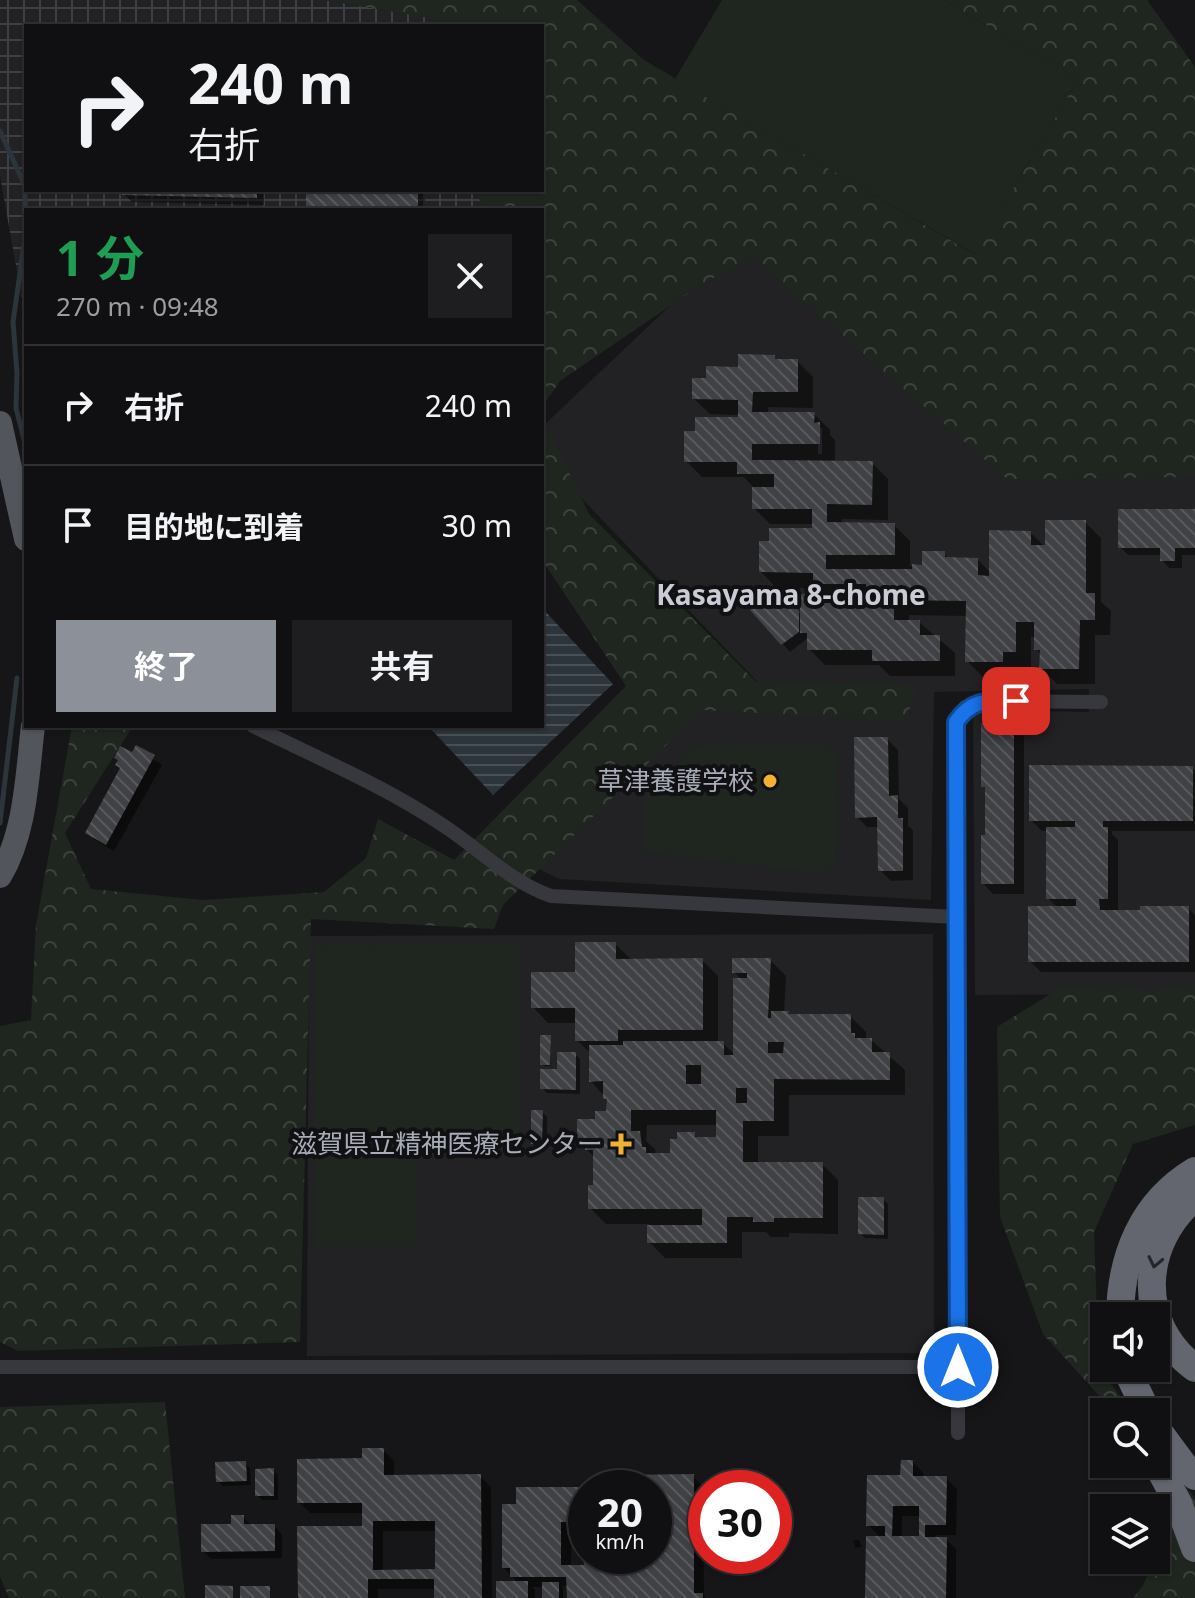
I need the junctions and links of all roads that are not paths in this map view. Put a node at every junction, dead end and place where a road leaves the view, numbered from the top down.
1 (0, 423) edge
2 (24, 530) edge
3 (1101, 702) dead end
4 (33, 728) edge
5 (257, 728) edge
6 (0, 876) edge
7 (956, 917) junction
8 (1195, 1171) edge
9 (1195, 1197) edge
10 (1120, 1302) edge
11 (0, 1367) edge
12 (958, 1367) junction
13 (1195, 1368) edge
14 (958, 1433) dead end
15 (1170, 1447) edge
16 (1195, 1476) edge
17 (1165, 1478) edge
18 (1195, 1548) edge

1 - 2 main road
3 - 7 street
4 - 6 main road
5 - 7 street
7 - 12 street
8 - 10 highway
9 -> 13 highway
11 - 12 street
12 - 14 street
15 - 16 highway
17 - 18 highway

